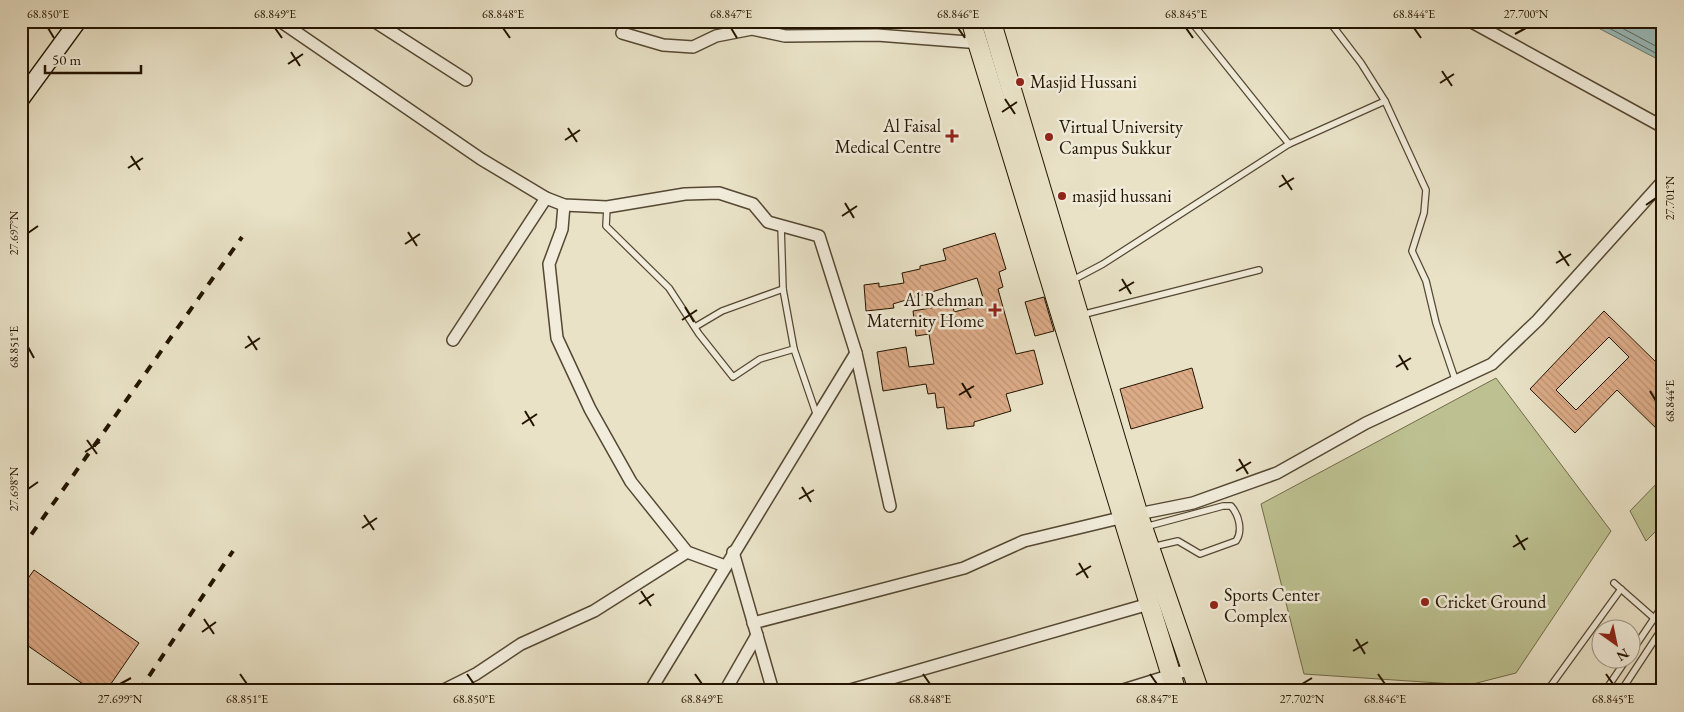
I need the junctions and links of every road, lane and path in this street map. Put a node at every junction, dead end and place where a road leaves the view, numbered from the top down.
1 (78, 21) edge
2 (374, 21) edge
3 (971, 21) edge
4 (991, 21) edge
5 (1470, 21) edge
6 (283, 22) edge
7 (1193, 24) dead end
8 (1332, 24) dead end
9 (622, 33) dead end
10 (977, 42) junction
11 (998, 44) junction
12 (466, 80) dead end
13 (23, 92) edge
14 (1385, 101) junction
15 (1663, 128) edge
16 (1289, 144) junction
17 (1663, 181) edge
18 (546, 198) junction
19 (564, 205) junction
20 (607, 207) junction
21 (781, 226) junction
22 (1259, 270) dead end
23 (1069, 282) junction
24 (783, 289) junction
25 (1079, 316) junction
26 (695, 327) junction
27 (453, 340) dead end
28 (794, 350) junction
29 (856, 353) junction
30 (1456, 382) junction
31 (817, 416) junction
32 (890, 506) dead end
33 (1135, 519) junction
34 (1150, 548) junction
35 (687, 552) junction
36 (733, 552) junction
37 (725, 566) junction
38 (1614, 583) dead end
39 (1620, 589) junction
40 (1148, 604) junction
41 (1663, 605) edge
42 (1653, 618) junction
43 (753, 623) junction
44 (1663, 626) edge
45 (757, 635) junction
46 (1642, 635) edge
47 (1191, 670) junction
48 (1619, 670) edge
49 (1173, 684) edge
50 (442, 691) edge
51 (650, 691) edge
52 (725, 691) edge
53 (773, 691) edge
54 (847, 691) edge
55 (1120, 691) edge
56 (1198, 691) edge
57 (1547, 691) edge
58 (1605, 691) edge
59 (1621, 691) edge

1 - 13 main road
2 - 12 street
3 - 10 main road
4 - 11 main road
5 - 15 street
6 - 18 street
7 - 16 lane
8 - 14 lane
9 - 10 street
10 - 11 street
10 - 33 main road
11 - 23 main road
14 - 16 lane
14 - 30 lane
16 - 23 lane
17 - 30 street
18 - 19 street
18 - 27 street
19 - 20 street
19 - 35 street
20 - 21 street
20 - 26 lane
21 - 24 lane
21 - 29 street
22 - 25 lane
23 - 25 main road
24 - 26 lane
24 - 28 lane
25 - 33 main road
26 - 28 lane
28 - 31 lane
29 - 31 street
29 - 32 street
30 - 33 street
31 - 36 street
33 - 34 main road
33 - 34 lane
33 - 40 main road
33 - 43 street
34 - 47 main road
35 - 37 street
35 - 50 street
36 - 37 street
36 - 43 street
37 - 51 street
38 - 39 lane
39 - 42 lane
39 - 57 lane
40 - 49 main road
40 - 54 street
41 - 42 lane
42 - 44 lane
42 - 46 lane
43 - 45 street
44 - 59 lane
45 - 52 street
45 - 53 street
47 - 49 street
47 - 56 main road
48 - 58 lane
49 - 55 street

